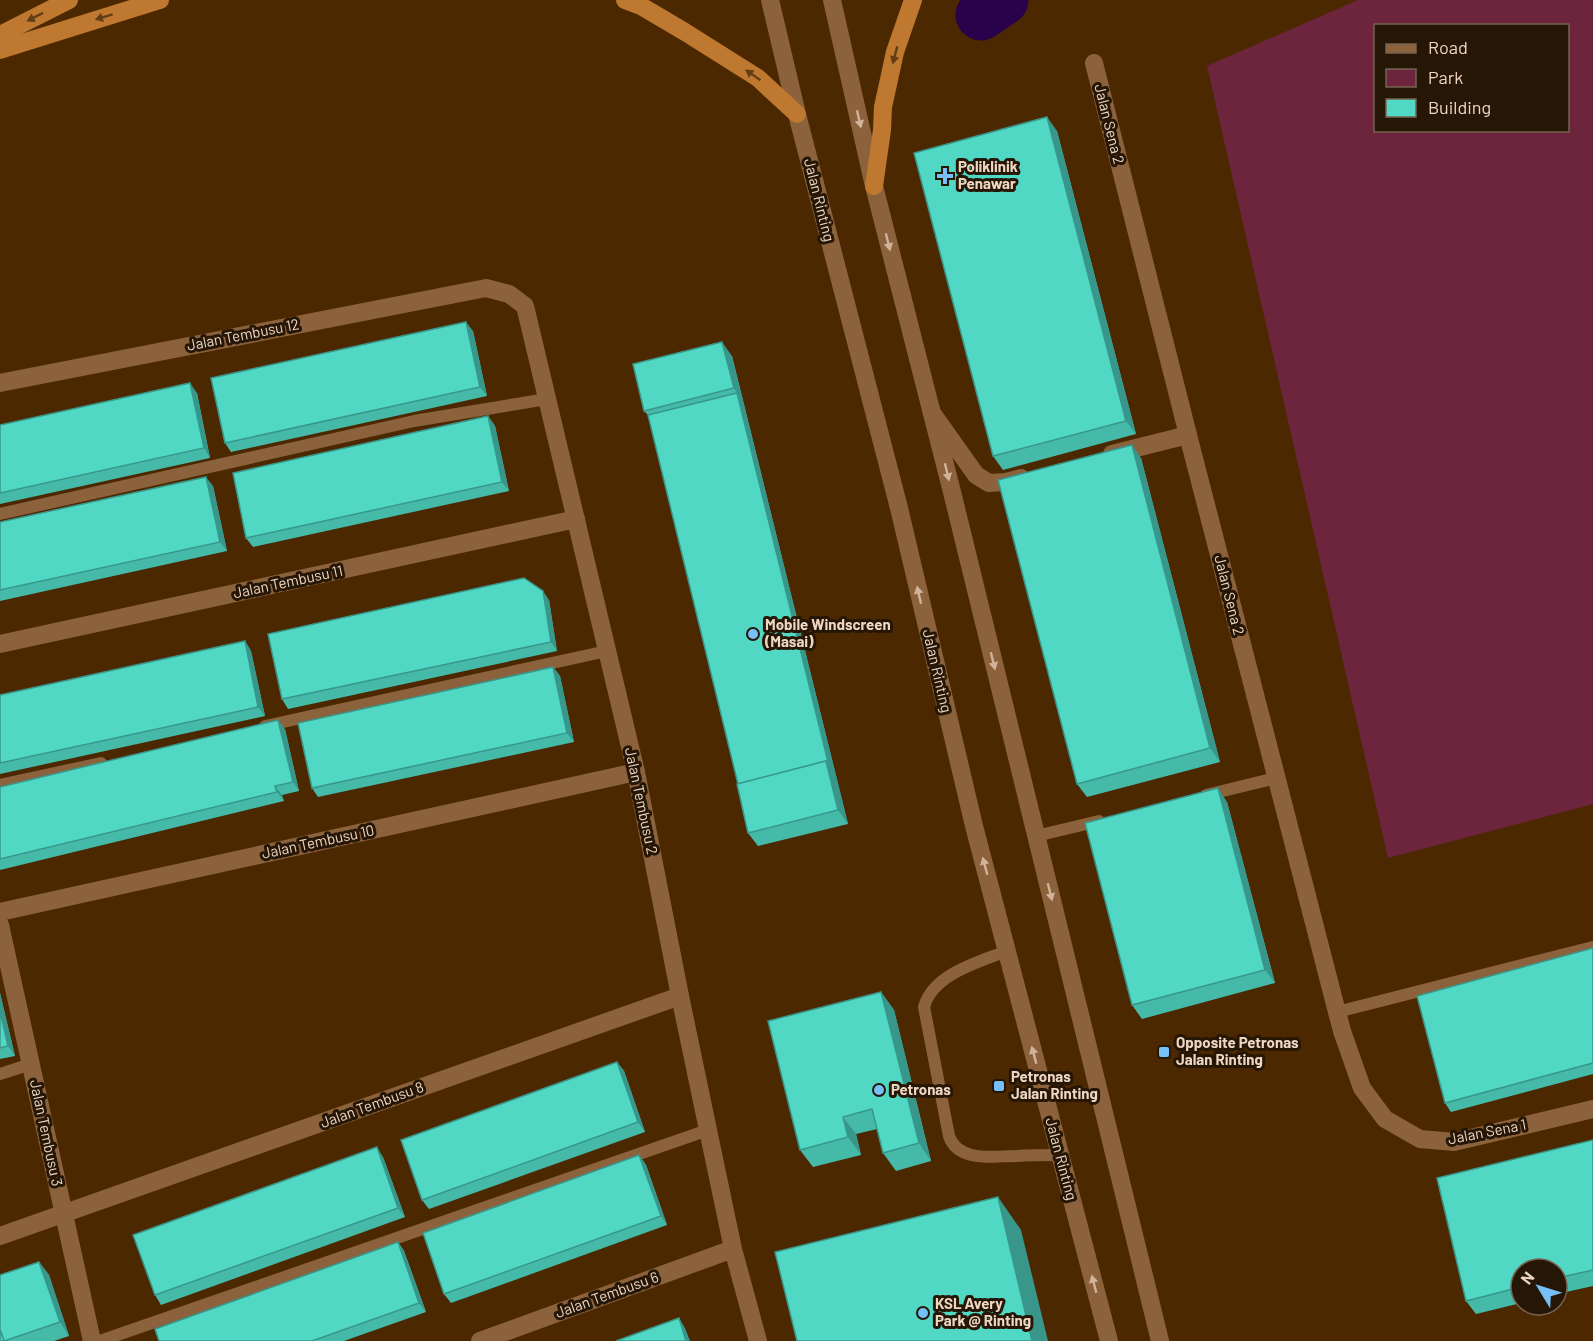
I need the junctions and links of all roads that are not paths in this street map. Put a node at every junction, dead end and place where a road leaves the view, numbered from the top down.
1 (69, 0) edge
2 (160, 0) edge
3 (625, 0) edge
4 (770, 0) edge
5 (832, 0) edge
6 (913, 0) edge
7 (0, 35) edge
8 (0, 50) edge
9 (1094, 63) dead end
10 (797, 114) junction
11 (874, 186) junction
12 (486, 288) joint
13 (0, 383) edge
14 (547, 399) junction
15 (932, 413) junction
16 (1188, 435) junction
17 (1097, 458) edge
18 (1040, 473) edge
19 (0, 514) edge
20 (576, 519) junction
21 (0, 644) edge
22 (608, 651) junction
23 (257, 728) edge
24 (117, 759) edge
25 (636, 772) junction
26 (1276, 778) junction
27 (0, 785) edge
28 (1196, 798) edge
29 (1116, 817) edge
30 (1036, 836) junction
31 (0, 912) edge
32 (0, 925) edge
33 (1593, 947) edge
34 (1007, 951) junction
35 (680, 996) junction
36 (1337, 1012) junction
37 (31, 1064) junction
38 (0, 1074) edge
39 (1593, 1109) edge
40 (1385, 1119) joint
41 (708, 1130) junction
42 (1060, 1155) junction
43 (63, 1214) junction
44 (0, 1236) edge
45 (733, 1249) junction
46 (92, 1341) edge
47 (99, 1341) edge
48 (480, 1341) edge
49 (758, 1341) edge
50 (1109, 1341) edge
51 (1160, 1341) edge

1 -> 7 highway
2 -> 8 highway
10 -> 3 highway
4 - 10 street, Jalan Rinting
5 -> 11 street
6 -> 11 highway
9 - 16 street, Jalan Sena 2
34 -> 10 street, Jalan Rinting
11 -> 15 street
12 - 13 street, Jalan Tembusu 12
12 - 14 street, Jalan Tembusu 2
14 - 19 lane
14 - 20 street, Jalan Tembusu 2
15 - 18 street
15 -> 30 street
16 - 17 street
16 - 26 street, Jalan Sena 2
20 - 21 street, Jalan Tembusu 11
20 - 22 street, Jalan Tembusu 2
22 - 23 lane
22 - 25 street, Jalan Tembusu 2
24 - 27 lane
25 - 31 street, Jalan Tembusu 10
25 - 35 street, Jalan Tembusu 2
26 - 28 lane
26 - 36 street, Jalan Sena 2
29 - 30 lane
30 -> 51 street
32 - 37 street, Jalan Tembusu 3
33 - 36 lane
42 -> 34 street, Jalan Rinting
34 - 42 lane
35 - 41 street, Jalan Tembusu 2
35 - 43 street, Jalan Tembusu 8
36 - 40 street, Jalan Sena 2
37 - 38 lane
37 - 43 street, Jalan Tembusu 3
39 - 40 street, Jalan Sena 1
41 - 45 street, Jalan Tembusu 2
41 - 47 lane
50 -> 42 street, Jalan Rinting
43 - 44 street, Jalan Tembusu 8
43 - 46 street, Jalan Tembusu 3
45 - 48 street, Jalan Tembusu 6
45 - 49 street, Jalan Tembusu 2

